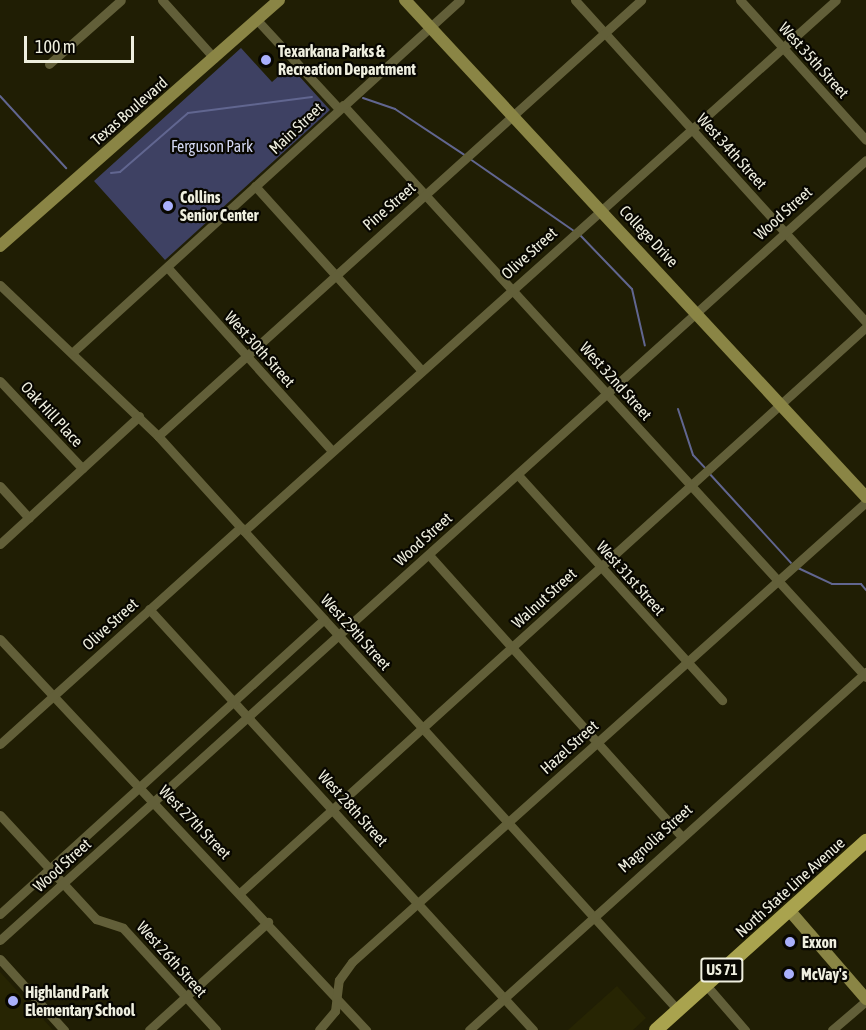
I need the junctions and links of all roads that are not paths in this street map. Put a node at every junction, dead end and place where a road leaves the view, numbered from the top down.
1 (121, 0) edge
2 (162, 0) edge
3 (279, 0) edge
4 (405, 0) edge
5 (460, 0) edge
6 (575, 0) edge
7 (641, 0) edge
8 (740, 0) edge
9 (836, 0) edge
10 (257, 20) junction
11 (430, 27) junction
12 (604, 32) junction
13 (783, 47) junction
14 (214, 58) junction
15 (49, 64) dead end
16 (341, 107) junction
17 (513, 116) junction
18 (690, 127) junction
19 (866, 140) edge
20 (866, 160) edge
21 (255, 186) junction
22 (425, 195) junction
23 (601, 208) junction
24 (785, 232) junction
25 (0, 246) edge
26 (167, 267) junction
27 (334, 274) junction
28 (0, 285) edge
29 (511, 289) junction
30 (696, 312) junction
31 (866, 322) edge
32 (866, 327) edge
33 (74, 352) junction
34 (247, 356) junction
35 (421, 370) junction
36 (0, 381) edge
37 (608, 395) junction
38 (782, 405) junction
39 (140, 416) junction
40 (158, 436) junction
41 (332, 451) junction
42 (82, 468) junction
43 (518, 475) junction
44 (0, 486) edge
45 (691, 486) junction
46 (866, 497) edge
47 (866, 502) edge
48 (29, 518) junction
49 (242, 529) junction
50 (0, 544) edge
51 (429, 555) junction
52 (601, 567) junction
53 (778, 580) junction
54 (149, 609) junction
55 (324, 619) junction
56 (338, 635) junction
57 (0, 639) edge
58 (512, 647) junction
59 (687, 661) junction
60 (865, 675) edge
61 (54, 695) junction
62 (722, 700) dead end
63 (234, 702) junction
64 (248, 717) junction
65 (423, 728) junction
66 (597, 742) junction
67 (0, 744) edge
68 (139, 786) junction
69 (154, 802) junction
70 (334, 809) junction
71 (0, 815) edge
72 (509, 823) junction
73 (680, 835) junction
74 (866, 841) edge
75 (49, 869) junction
76 (63, 884) junction
77 (241, 892) junction
78 (419, 903) junction
79 (789, 910) junction
80 (0, 914) edge
81 (593, 915) junction
82 (268, 922) junction
83 (0, 940) edge
84 (0, 959) edge
85 (706, 985) junction
86 (865, 996) edge
87 (186, 997) junction
88 (336, 998) junction
89 (504, 998) junction
90 (678, 1010) junction
91 (64, 1030) edge
92 (149, 1030) edge
93 (216, 1030) edge
94 (319, 1030) edge
95 (366, 1030) edge
96 (469, 1030) edge
97 (533, 1030) edge
98 (656, 1030) edge
99 (745, 1030) edge
100 (832, 1030) edge

1 - 15 street
2 - 14 street
3 - 10 street, Texas Boulevard
4 - 11 street, College Drive
5 - 11 street, Main Street
6 - 12 street, West 34th Street
7 - 12 street, Pine Street
8 - 13 street, West 35th Street
9 - 13 street, Olive Street
10 - 14 street, Texas Boulevard
10 - 16 street, West 32nd Street
11 - 16 street, Main Street
11 - 17 street, College Drive
12 - 17 street, Pine Street
12 - 18 street, West 34th Street
13 - 18 street, Olive Street
13 - 19 street, West 35th Street
14 - 25 street, Texas Boulevard
16 - 21 street, Main Street
16 - 22 street, West 32nd Street
17 - 22 street, Pine Street
17 - 23 street, College Drive
18 - 23 street, Olive Street
18 - 24 street, West 34th Street
20 - 24 street, Wood Street
21 - 26 street, Main Street
21 - 27 street
22 - 27 street, Pine Street
22 - 29 street, West 32nd Street
23 - 29 street, Olive Street
23 - 30 street, College Drive
24 - 30 street, Wood Street
24 - 31 street, West 34th Street
26 - 33 street, Main Street
26 - 34 street, West 30th Street
27 - 34 street, Pine Street
27 - 35 street
28 - 33 street, West 29th Street
29 - 35 street, Olive Street
29 - 37 street, West 32nd Street
30 - 37 street, Wood Street
30 - 38 street, College Drive
32 - 38 street, Walnut Street
33 - 39 street, West 29th Street
34 - 40 street, Pine Street
34 - 41 street, West 30th Street
35 - 41 street, Olive Street
36 - 42 street, Oak Hill Place
37 - 43 street, Wood Street
37 - 45 street, West 32nd Street
38 - 45 street, Walnut Street
38 - 46 street, College Drive
39 - 40 street, West 29th Street
39 - 42 street
40 - 49 street, West 29th Street
41 - 49 street, Olive Street
42 - 48 street
43 - 51 street, Wood Street
43 - 52 street, West 31st Street
44 - 48 street
45 - 52 street, Walnut Street
45 - 53 street, West 32nd Street
47 - 53 street, Hazel Street
48 - 50 street
49 - 54 street, Olive Street
49 - 55 street, West 29th Street
51 - 56 street, Wood Street
51 - 58 street
52 - 58 street, Walnut Street
52 - 59 street, West 31st Street
53 - 59 street, Hazel Street
53 - 60 street, West 32nd Street
54 - 61 street, Olive Street
54 - 63 street, West 28th Street
55 - 56 street, West 29th Street
55 - 63 street, Wood Street
56 - 64 street, Wood Street
56 - 65 street, West 29th Street
57 - 61 street, West 27th Street
58 - 65 street, Walnut Street
58 - 66 street
59 - 62 street, West 31st Street
59 - 66 street, Hazel Street
60 - 73 street, Magnolia Street
61 - 67 street, Olive Street
61 - 68 street, West 27th Street
63 - 64 street, West 28th Street
63 - 68 street, Wood Street
64 - 69 street, Wood Street
64 - 70 street, West 28th Street
65 - 70 street, Walnut Street
65 - 72 street, West 29th Street
66 - 72 street, Hazel Street
66 - 73 street
68 - 69 street, West 27th Street
68 - 75 street, Wood Street
69 - 76 street, Wood Street
69 - 77 street, West 27th Street
70 - 77 street, Walnut Street
70 - 78 street, West 28th Street
71 - 75 street, West 26th Street
72 - 78 street, Hazel Street
72 - 81 street, West 29th Street
73 - 81 street, Magnolia Street
74 - 79 main road, North State Line Avenue / US 71
75 - 76 street, West 26th Street
75 - 80 street, Wood Street
76 - 83 street, Wood Street
76 - 87 street, West 26th Street
77 - 82 street, West 27th Street
78 - 88 street, Hazel Street
78 - 89 street, West 28th Street
79 - 85 main road, North State Line Avenue / US 71
79 - 86 street
81 - 89 street, Magnolia Street
81 - 90 street, West 29th Street
82 - 87 street
82 - 88 street, West 27th Street
84 - 91 street
85 - 90 main road, North State Line Avenue / US 71
85 - 99 street
86 - 100 street
87 - 92 street
87 - 93 street, West 26th Street
88 - 94 street, Hazel Street
88 - 95 street, West 27th Street
89 - 96 street, Magnolia Street
89 - 97 street, West 28th Street
90 - 98 main road, North State Line Avenue / US 71

